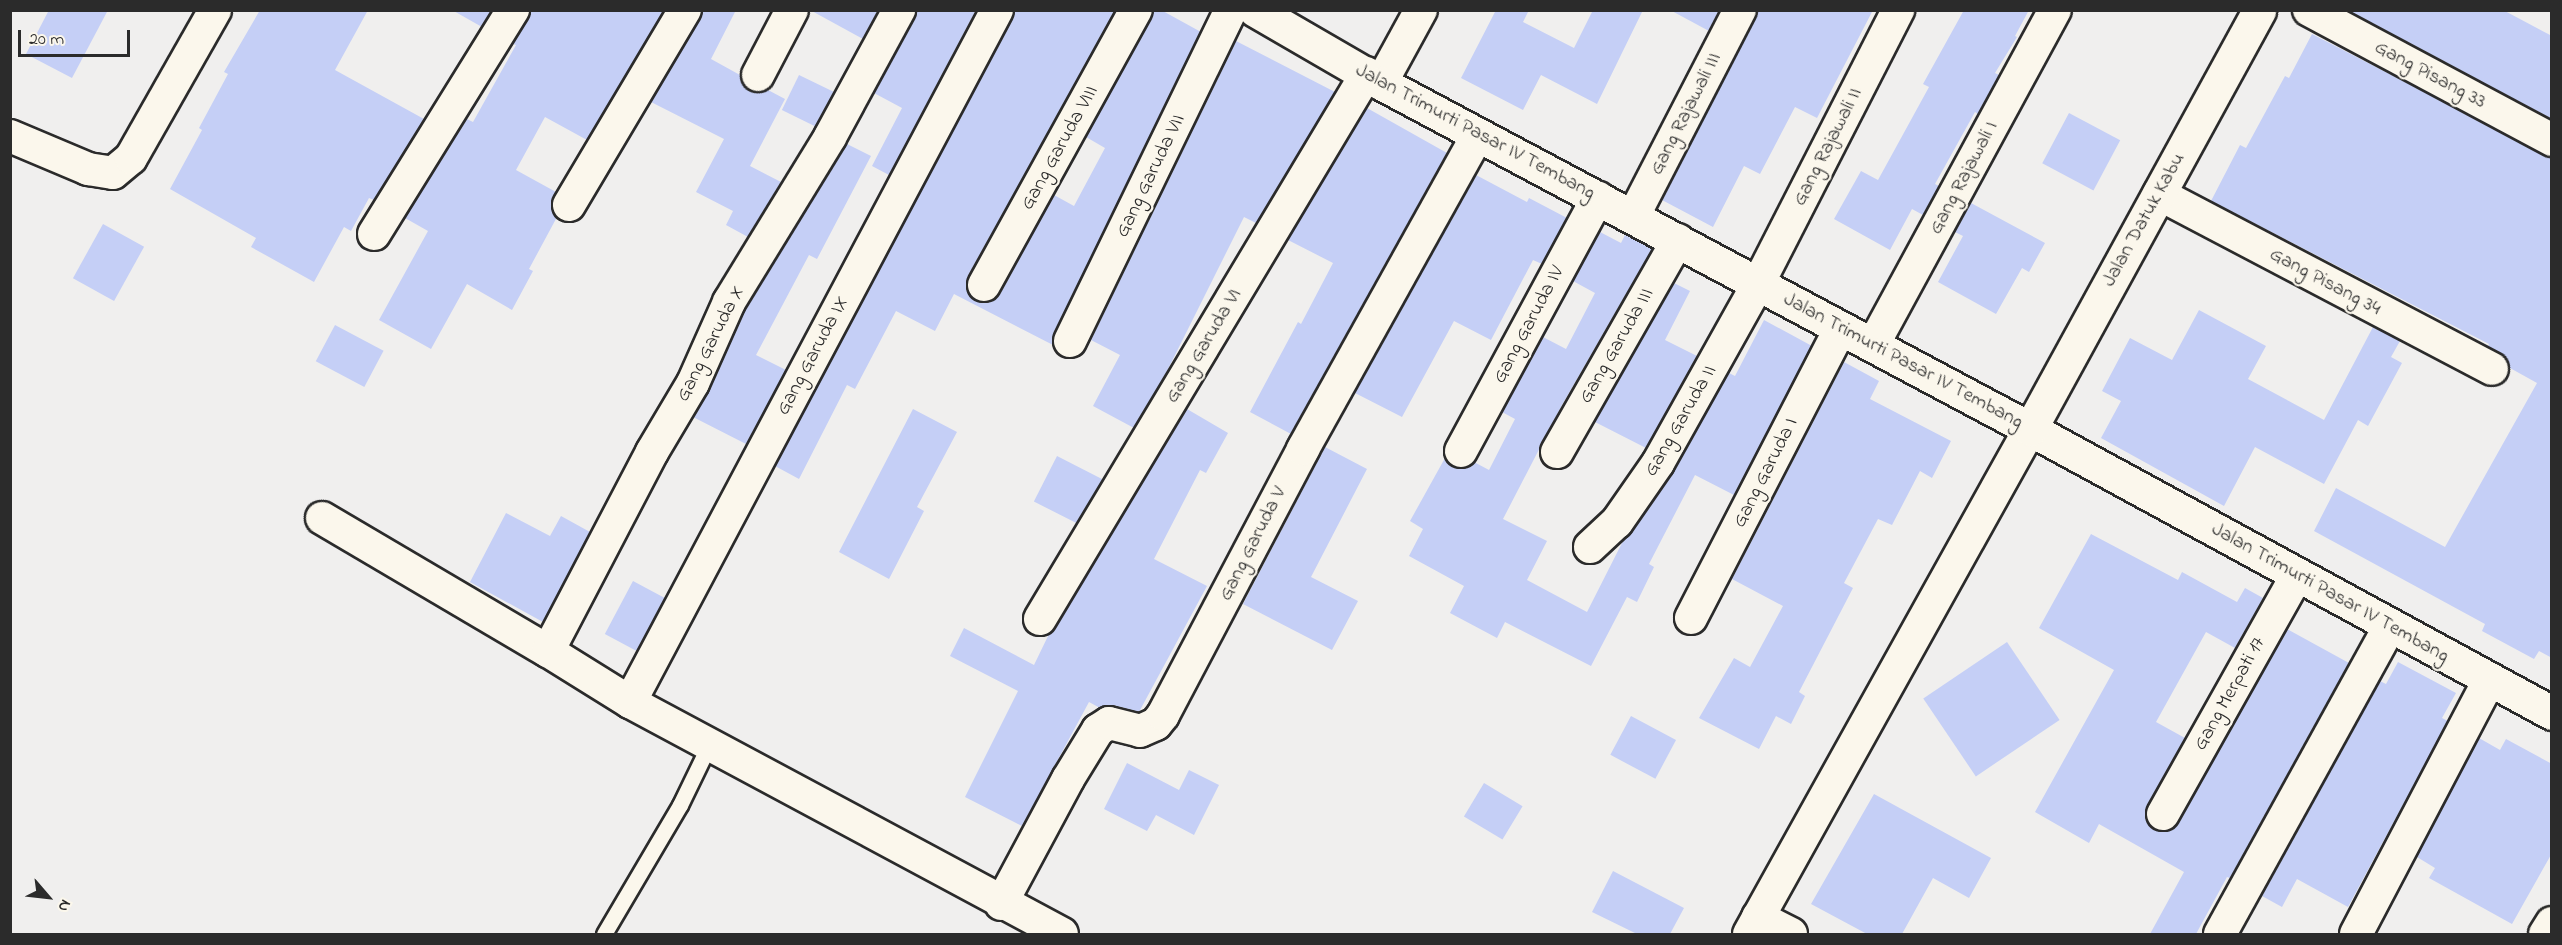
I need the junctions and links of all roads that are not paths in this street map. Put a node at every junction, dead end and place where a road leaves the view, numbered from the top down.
1 (215, 10) edge
2 (513, 10) edge
3 (685, 10) edge
4 (792, 10) edge
5 (899, 10) edge
6 (997, 10) edge
7 (1136, 10) edge
8 (1231, 10) edge
9 (1421, 10) edge
10 (1740, 10) edge
11 (1898, 10) edge
12 (2055, 10) edge
13 (2259, 10) edge
14 (2309, 10) edge
15 (1264, 13) edge
16 (758, 75) dead end
17 (1374, 78) junction
18 (1478, 135) junction
19 (10, 136) edge
20 (2552, 140) edge
21 (2159, 194) junction
22 (1598, 198) junction
23 (569, 205) dead end
24 (1633, 217) junction
25 (374, 234) dead end
26 (1678, 240) junction
27 (1758, 284) junction
28 (984, 285) dead end
29 (1841, 328) junction
30 (1070, 341) dead end
31 (1873, 345) junction
32 (2492, 369) dead end
33 (2030, 429) junction
34 (1461, 451) dead end
35 (1557, 452) dead end
36 (322, 518) dead end
37 (1590, 547) dead end
38 (2296, 575) junction
39 (1692, 618) dead end
40 (1040, 619) dead end
41 (2390, 626) junction
42 (548, 651) junction
43 (2490, 679) junction
44 (630, 702) junction
45 (2552, 713) edge
46 (709, 745) junction
47 (2163, 814) dead end
48 (1001, 904) junction
49 (2552, 923) edge
50 (1754, 926) edge
51 (604, 934) edge
52 (1062, 934) edge
53 (1791, 934) edge
54 (2220, 934) edge
55 (2356, 934) edge
56 (2546, 934) edge

1 - 19 street
2 - 25 street
3 - 23 street
4 - 16 street
5 - 42 street, Gang Garuda X
6 - 44 street, Gang Garuda IX
7 - 28 street, Gang Garuda VIII
8 - 30 street, Gang Garuda VII
9 - 17 street, Gang Garuda VI
10 - 24 street, Gang Rajawali III
11 - 27 street, Gang Rajawali II
12 - 31 street, Gang Rajawali I
13 - 21 street, Jalan Datuk Kabu
14 - 20 street, Gang Pisang 33
15 - 17 street, Jalan Trimurti Pasar IV Tembang
17 - 18 street, Jalan Trimurti Pasar IV Tembang
17 - 40 street, Gang Garuda VI
18 - 22 street, Jalan Trimurti Pasar IV Tembang
18 - 48 street, Gang Garuda V
21 - 32 street, Gang Pisang 34
21 - 33 street, Jalan Datuk Kabu
22 - 24 street, Jalan Trimurti Pasar IV Tembang
22 - 34 street, Gang Garuda IV
24 - 26 street, Jalan Trimurti Pasar IV Tembang
26 - 27 street, Jalan Trimurti Pasar IV Tembang
26 - 35 street, Gang Garuda III
27 - 29 street, Jalan Trimurti Pasar IV Tembang
27 - 37 street, Gang Garuda II
29 - 31 street, Jalan Trimurti Pasar IV Tembang
29 - 39 street, Gang Garuda I
31 - 33 street, Jalan Trimurti Pasar IV Tembang
33 - 38 street, Jalan Trimurti Pasar IV Tembang
33 - 50 street
36 - 42 street
38 - 41 street, Jalan Trimurti Pasar IV Tembang
38 - 47 street, Gang Merpati 17
41 - 43 street, Jalan Trimurti Pasar IV Tembang
41 - 54 street
42 - 44 street
43 - 45 street, Jalan Trimurti Pasar IV Tembang
43 - 55 street
44 - 46 street
46 - 48 street
46 - 51 lane
48 - 52 street
49 - 56 street
50 - 53 street

